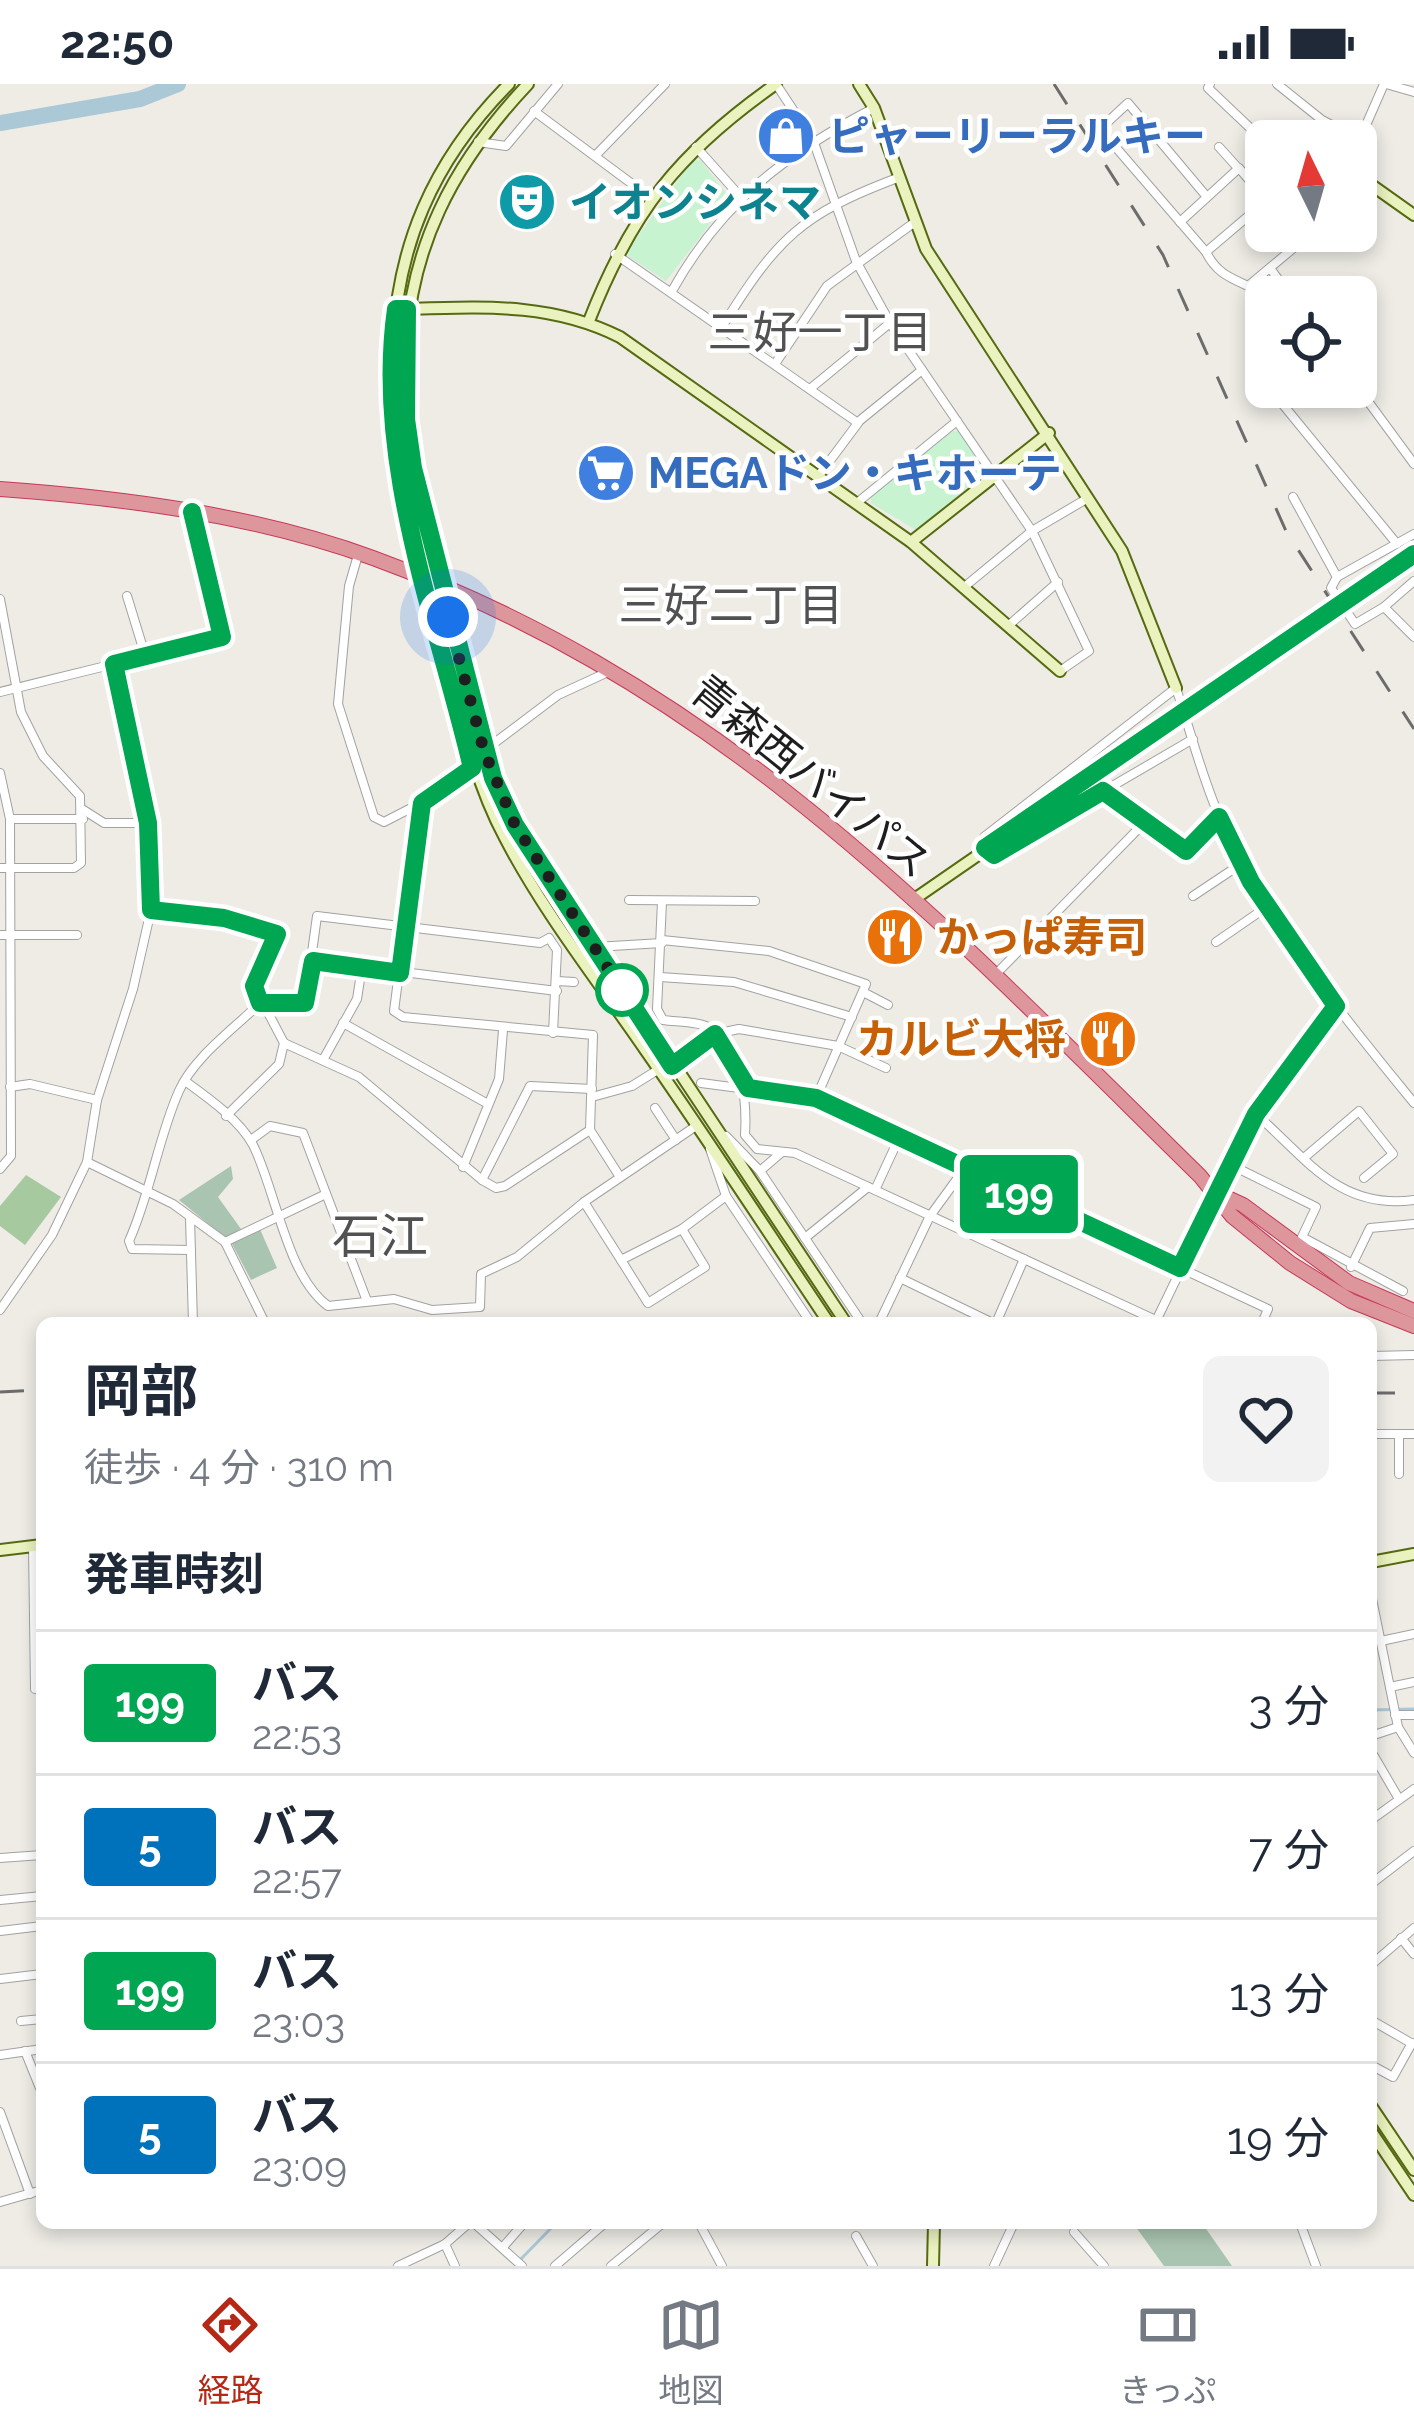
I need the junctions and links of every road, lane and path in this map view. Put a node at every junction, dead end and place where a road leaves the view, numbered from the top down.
1 (509, 84) edge
2 (528, 84) edge
3 (558, 84) edge
4 (665, 84) edge
5 (776, 84) edge
6 (859, 84) edge
7 (1210, 84) edge
8 (1277, 84) edge
9 (1385, 84) edge
10 (1414, 92) edge
11 (874, 109) junction
12 (534, 111) junction
13 (1322, 120) edge
14 (1369, 120) edge
15 (1245, 123) edge
16 (813, 140) junction
17 (478, 142) junction
18 (695, 146) junction
19 (1219, 147) dead end
20 (595, 156) junction
21 (1238, 168) junction
22 (1245, 176) edge
23 (900, 177) junction
24 (1377, 189) edge
25 (739, 195) junction
26 (1207, 197) junction
27 (651, 198) junction
28 (834, 202) junction
29 (1414, 215) edge
30 (1245, 219) edge
31 (915, 222) junction
32 (1180, 222) junction
33 (1206, 252) junction
34 (1289, 252) edge
35 (615, 254) junction
36 (856, 261) junction
37 (1270, 268) junction
38 (1276, 276) edge
39 (672, 291) junction
40 (402, 309) junction
41 (589, 321) junction
42 (890, 323) junction
43 (722, 327) junction
44 (775, 364) junction
45 (922, 370) junction
46 (811, 388) junction
47 (1286, 408) edge
48 (1373, 408) edge
49 (957, 421) junction
50 (857, 423) junction
51 (1049, 433) junction
52 (1414, 464) edge
53 (820, 473) junction
54 (994, 476) junction
55 (0, 489) edge
56 (1091, 496) junction
57 (1293, 497) dead end
58 (858, 502) junction
59 (192, 512) junction
60 (1032, 531) junction
61 (1414, 534) edge
62 (910, 542) junction
63 (1397, 544) junction
64 (358, 553) junction
65 (1414, 554) edge
66 (1337, 577) junction
67 (1414, 581) edge
68 (432, 582) junction
69 (1058, 582) junction
70 (963, 588) junction
71 (127, 596) dead end
72 (0, 599) edge
73 (1384, 607) junction
74 (1008, 626) junction
75 (1414, 637) edge
76 (146, 658) junction
77 (114, 664) junction
78 (615, 669) junction
79 (1060, 671) joint
80 (15, 688) junction
81 (1176, 688) junction
82 (0, 692) edge
83 (1193, 740) junction
84 (484, 751) junction
85 (472, 768) junction
86 (0, 773) edge
87 (1103, 791) junction
88 (422, 803) junction
89 (82, 814) junction
90 (1219, 817) junction
91 (10, 819) junction
92 (1145, 822) junction
93 (148, 823) junction
94 (985, 848) junction
95 (1244, 862) junction
96 (5, 868) edge
97 (1192, 896) dead end
98 (629, 900) dead end
99 (914, 900) junction
100 (755, 901) dead end
101 (662, 902) junction
102 (1268, 906) junction
103 (151, 910) junction
104 (406, 927) junction
105 (561, 929) junction
106 (76, 934) dead end
107 (5, 935) edge
108 (549, 938) junction
109 (662, 941) junction
110 (1216, 942) dead end
111 (594, 947) junction
112 (313, 961) junction
113 (362, 967) junction
114 (400, 973) junction
115 (995, 975) junction
116 (660, 977) junction
117 (574, 982) dead end
118 (557, 986) junction
119 (863, 992) junction
120 (4, 1001) edge
121 (260, 1003) junction
122 (889, 1005) dead end
123 (1336, 1006) junction
124 (852, 1018) junction
125 (344, 1023) junction
126 (503, 1030) junction
127 (553, 1033) junction
128 (715, 1034) junction
129 (284, 1043) junction
130 (838, 1046) junction
131 (5, 1051) edge
132 (323, 1060) junction
133 (886, 1068) dead end
134 (667, 1069) junction
135 (185, 1081) junction
136 (701, 1083) dead end
137 (10, 1087) junction
138 (748, 1088) junction
139 (592, 1092) junction
140 (816, 1098) junction
141 (97, 1100) junction
142 (1414, 1103) edge
143 (488, 1104) junction
144 (655, 1108) dead end
145 (1256, 1114) junction
146 (226, 1116) junction
147 (712, 1123) junction
148 (696, 1126) junction
149 (590, 1130) junction
150 (899, 1138) junction
151 (251, 1140) junction
152 (676, 1140) junction
153 (709, 1144) junction
154 (783, 1151) junction
155 (1305, 1157) junction
156 (87, 1162) junction
157 (1229, 1164) junction
158 (464, 1167) junction
159 (0, 1168) edge
160 (965, 1168) junction
161 (760, 1171) junction
162 (620, 1177) junction
163 (1364, 1178) dead end
164 (482, 1180) junction
165 (872, 1188) junction
166 (151, 1191) junction
167 (1217, 1193) junction
168 (326, 1194) junction
169 (725, 1196) junction
170 (1414, 1200) edge
171 (584, 1202) junction
172 (277, 1214) junction
173 (930, 1216) junction
174 (190, 1217) junction
175 (1412, 1226) edge
176 (682, 1229) junction
177 (806, 1238) junction
178 (225, 1242) junction
179 (191, 1250) junction
180 (1024, 1259) junction
181 (621, 1260) junction
182 (1351, 1267) junction
183 (1180, 1268) junction
184 (900, 1278) junction
185 (1403, 1291) dead end
186 (367, 1301) junction
187 (1385, 1309) junction
188 (0, 1310) edge
189 (1414, 1311) edge
190 (193, 1317) edge
191 (262, 1317) edge
192 (807, 1317) edge
193 (825, 1317) edge
194 (842, 1317) edge
195 (858, 1317) edge
196 (882, 1317) edge
197 (981, 1317) edge
198 (997, 1317) edge
199 (1147, 1317) edge
200 (1160, 1317) edge
201 (1265, 1317) edge
202 (1414, 1326) edge
203 (1414, 1355) edge
204 (1377, 1356) edge
205 (1377, 1434) edge
206 (1399, 1434) junction
207 (1414, 1434) edge
208 (1399, 1474) dead end
209 (36, 1546) edge
210 (0, 1550) edge
211 (1414, 1554) edge
212 (1377, 1561) edge
213 (1377, 1622) edge
214 (1414, 1634) edge
215 (1381, 1641) junction
216 (1414, 1682) edge
217 (1390, 1687) junction
218 (1394, 1709) junction
219 (1414, 1714) edge
220 (1398, 1727) junction
221 (1377, 1734) edge
222 (1414, 1753) edge
223 (1377, 1761) edge
224 (1414, 1789) edge
225 (1399, 1799) junction
226 (1377, 1816) edge
227 (1414, 1850) edge
228 (36, 1855) edge
229 (0, 1858) edge
230 (1377, 1879) edge
231 (36, 1897) edge
232 (0, 1900) edge
233 (36, 1927) edge
234 (1414, 1928) edge
235 (0, 1931) edge
236 (1401, 1938) junction
237 (1414, 1954) edge
238 (1377, 1960) edge
239 (36, 1975) edge
240 (0, 1979) edge
241 (36, 2020) edge
242 (21, 2021) dead end
243 (1377, 2023) edge
244 (1413, 2044) edge
245 (36, 2050) edge
246 (25, 2051) junction
247 (0, 2055) edge
248 (1377, 2068) edge
249 (36, 2078) edge
250 (0, 2112) edge
251 (1377, 2115) edge
252 (1377, 2141) edge
253 (1414, 2170) edge
254 (36, 2192) edge
255 (30, 2194) junction
256 (1414, 2195) edge
257 (0, 2203) edge
258 (464, 2229) edge
259 (479, 2229) edge
260 (519, 2229) edge
261 (598, 2229) edge
262 (656, 2229) edge
263 (703, 2229) edge
264 (934, 2229) edge
265 (1011, 2229) edge
266 (1302, 2229) edge
267 (1074, 2232) dead end
268 (856, 2236) dead end
269 (445, 2244) junction
270 (503, 2248) junction
271 (398, 2266) edge
272 (455, 2266) edge
273 (522, 2266) edge
274 (555, 2266) edge
275 (611, 2266) edge
276 (722, 2266) edge
277 (873, 2266) edge
278 (933, 2266) edge
279 (994, 2266) edge
280 (1103, 2266) edge
281 (1316, 2266) edge

1 - 40 street
2 - 17 street
3 - 12 street
4 - 20 street
5 - 16 street
5 - 18 street
6 - 11 street
7 - 15 street
8 - 13 street
9 - 10 street
9 - 14 street
11 - 16 street
11 - 23 street
12 - 17 street
12 - 20 street
16 - 25 street
16 - 28 street
17 - 40 street
18 - 25 street
18 - 27 street
19 - 21 street
20 - 27 street
21 - 22 street
21 - 26 street
23 - 28 street
23 - 31 street
24 - 29 street
25 - 39 street
26 - 32 street
26 - 32 street
27 - 35 street
28 - 36 street
28 - 43 street
30 - 33 street
31 - 36 street
31 - 51 street
32 - 33 street
33 - 37 street
34 - 37 street
35 - 39 street
35 - 41 street
36 - 42 street
36 - 44 street
37 - 38 street
39 - 43 street
40 - 41 street
40 - 68 street
41 - 53 street
42 - 45 street
42 - 46 street
43 - 44 street
44 - 46 street
45 - 49 street
45 - 50 street
46 - 50 street
47 - 63 street
48 - 52 street
49 - 54 street
49 - 58 street
50 - 53 street
51 - 54 street
51 - 56 street
53 - 58 street
54 - 60 street
54 - 62 street
55 - 59 highway, 青森西バイパス
56 - 60 street
56 - 81 street
57 - 66 street
58 - 62 street
59 - 64 highway, 青森西バイパス
59 - 76 street
60 - 69 street
60 - 70 street
61 - 63 street
62 - 70 street
63 - 66 street
64 - 68 highway, 青森西バイパス
64 - 88 street
65 - 94 street, bridge
66 - 73 street
67 - 73 street
68 - 78 highway, 青森西バイパス
68 - 84 street
68 - 85 street
69 - 74 street
69 - 79 street
70 - 74 street
71 - 76 street
72 - 80 street
73 - 75 street
74 - 79 street
76 - 77 street
77 - 80 street
77 - 93 street
78 - 84 street
78 - 99 highway, 青森西バイパス
80 - 82 street
80 - 89 street
81 - 83 street
81 - 94 street
83 - 87 street
83 - 90 street
84 - 111 street
85 - 88 street
85 - 105 street
86 - 91 street
87 - 92 street
87 - 94 street
88 - 104 street
89 - 91 street
89 - 93 street
89 - 96 street
90 - 92 street
90 - 95 street
91 - 96 street
92 - 115 street
93 - 103 street
94 - 99 street
95 - 97 street
95 - 102 street
96 - 107 street
98 - 101 street
99 - 115 highway, 青森西バイパス
100 - 101 street
101 - 109 street
102 - 110 street
102 - 123 street
103 - 121 street
103 - 141 street
104 - 108 street
104 - 112 street
104 - 114 street
105 - 108 street
105 - 134 street
106 - 107 street
107 - 120 street
108 - 118 street
109 - 111 street
109 - 116 street
109 - 119 street
111 - 134 street
112 - 113 street
112 - 121 street
113 - 114 street
113 - 125 street
114 - 118 street
114 - 126 street
115 - 167 highway, 青森西バイパス
116 - 124 street
116 - 128 street
117 - 118 street
118 - 127 street
119 - 122 street
119 - 124 street
120 - 131 street
121 - 129 street
121 - 135 street
123 - 142 street
123 - 145 street
124 - 130 street
125 - 132 street
125 - 143 street
126 - 127 street
126 - 143 street
127 - 139 street
128 - 130 street
128 - 134 street
128 - 138 street
129 - 132 street
129 - 146 street
130 - 133 street
130 - 140 street
131 - 137 street
132 - 158 street
134 - 139 street
134 - 147 street
134 - 148 street
135 - 146 street
135 - 166 street
136 - 138 street
137 - 141 street
137 - 159 street
138 - 140 street
138 - 154 street
139 - 149 street
139 - 164 street
140 - 150 street
141 - 156 street
143 - 158 street
144 - 152 street
145 - 155 street
145 - 157 street
146 - 151 street
147 - 161 street
147 - 194 street
148 - 152 street
148 - 153 street
149 - 162 street
149 - 164 street
150 - 160 street
150 - 165 street
151 - 168 street
151 - 172 street
152 - 162 street
153 - 169 street
153 - 193 street
154 - 161 street
154 - 165 street
155 - 163 street
155 - 170 street
156 - 166 street
156 - 188 street
157 - 167 street
157 - 182 street
158 - 164 street
160 - 173 street
160 - 183 street
161 - 177 street
162 - 171 street
165 - 173 street
165 - 177 street
166 - 174 street
166 - 179 street
167 - 183 street
167 - 187 highway, 青森西バイパス
168 - 172 street
168 - 186 street
169 - 176 street
169 - 192 street
171 - 181 street
171 - 186 street
172 - 178 street
172 - 186 street
173 - 180 street
173 - 184 street
174 - 178 street
174 - 179 street
175 - 182 street
176 - 181 street
176 - 181 street
177 - 195 street
178 - 191 street
179 - 190 street
180 - 198 street
180 - 199 street
182 - 185 street
183 - 200 street
183 - 201 street
184 - 196 street
184 - 197 street
187 - 189 highway, 青森西バイパス
187 - 202 highway, 青森西バイパス
203 - 204 street
205 - 206 street
206 - 207 street
206 - 208 street
209 - 210 street
211 - 212 street
213 - 215 street
214 - 215 street
215 - 217 street
216 - 217 street
217 - 218 street
218 - 219 street
218 - 220 street
220 - 221 street
220 - 222 street
223 - 225 street
224 - 225 street
225 - 226 street
227 - 230 street
228 - 229 street
231 - 232 street
233 - 235 street
234 - 236 street
236 - 237 street
236 - 238 street
239 - 240 street
241 - 242 street
243 - 244 street
244 - 248 street
245 - 246 street
246 - 247 street
246 - 249 street
250 - 255 street
251 - 253 street
252 - 256 street
254 - 255 street
255 - 257 street
258 - 269 street
259 - 270 street
260 - 270 street
261 - 274 street
262 - 275 street
263 - 276 street
264 - 278 street
265 - 279 street
266 - 281 street
267 - 280 street
268 - 277 street
269 - 271 street
269 - 272 street
270 - 273 street

